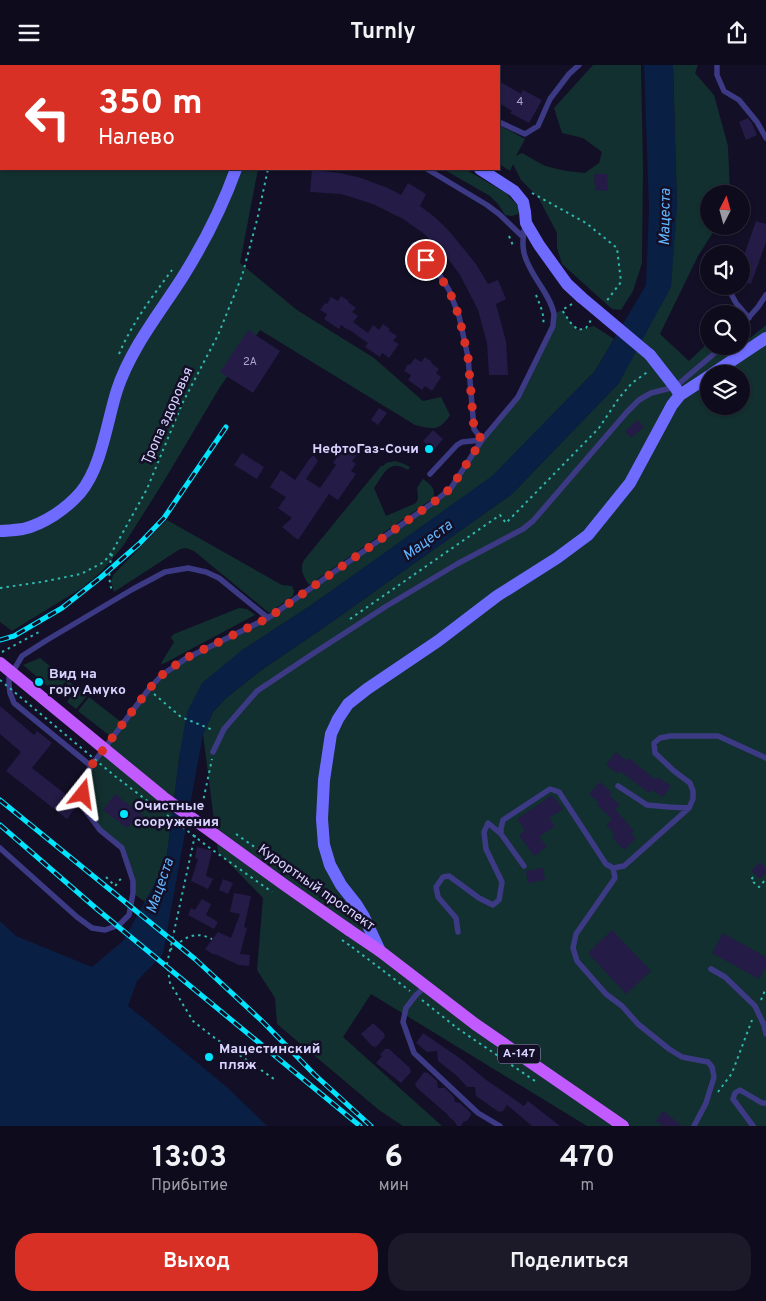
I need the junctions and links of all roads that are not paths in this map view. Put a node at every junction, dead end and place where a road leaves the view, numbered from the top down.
1 (579, 65) edge
2 (717, 65) edge
3 (766, 119) edge
4 (500, 122) edge
5 (758, 122) junction
6 (766, 138) edge
7 (236, 170) edge
8 (429, 170) edge
9 (482, 170) edge
10 (526, 223) junction
11 (523, 237) junction
12 (414, 245) dead end
13 (766, 295) edge
14 (750, 317) edge
15 (766, 338) edge
16 (714, 355) edge
17 (725, 365) edge
18 (700, 380) edge
19 (678, 391) junction
20 (482, 440) junction
21 (430, 474) dead end
22 (0, 531) edge
23 (268, 618) junction
24 (3, 659) edge
25 (213, 752) road end
26 (766, 758) edge
27 (91, 766) junction
28 (618, 786) dead end
29 (689, 808) junction
30 (501, 834) junction
31 (0, 848) edge
32 (524, 866) dead end
33 (613, 868) junction
34 (458, 932) dead end
35 (380, 951) junction
36 (711, 969) dead end
37 (426, 986) junction
38 (765, 1025) edge
39 (766, 1034) edge
40 (766, 1103) edge
41 (616, 1124) edge
42 (500, 1126) edge
43 (694, 1126) edge
44 (753, 1126) edge

1 - 4 lane
2 - 5 lane
3 - 5 lane
5 - 6 lane
7 - 22 street
8 - 11 lane
9 - 10 street
10 - 11 lane
10 - 19 street, bridge
11 - 20 lane
12 - 20 lane
13 - 14 lane
15 - 17 street
16 - 19 lane
18 - 19 street
19 - 25 lane
19 - 35 street
20 - 21 lane
20 - 23 lane
23 - 27 lane
23 - 27 lane
24 - 35 main road, Курортный проспект / А-147, bridge
26 - 29 lane
27 - 31 lane
28 - 29 lane
29 - 33 lane
30 - 32 lane
30 - 33 lane
30 - 34 lane
33 - 43 lane
35 - 37 main road, Курортный проспект / А-147
36 - 38 lane
37 - 41 main road, Курортный проспект / А-147
37 - 42 lane
38 - 39 lane
40 - 44 lane

